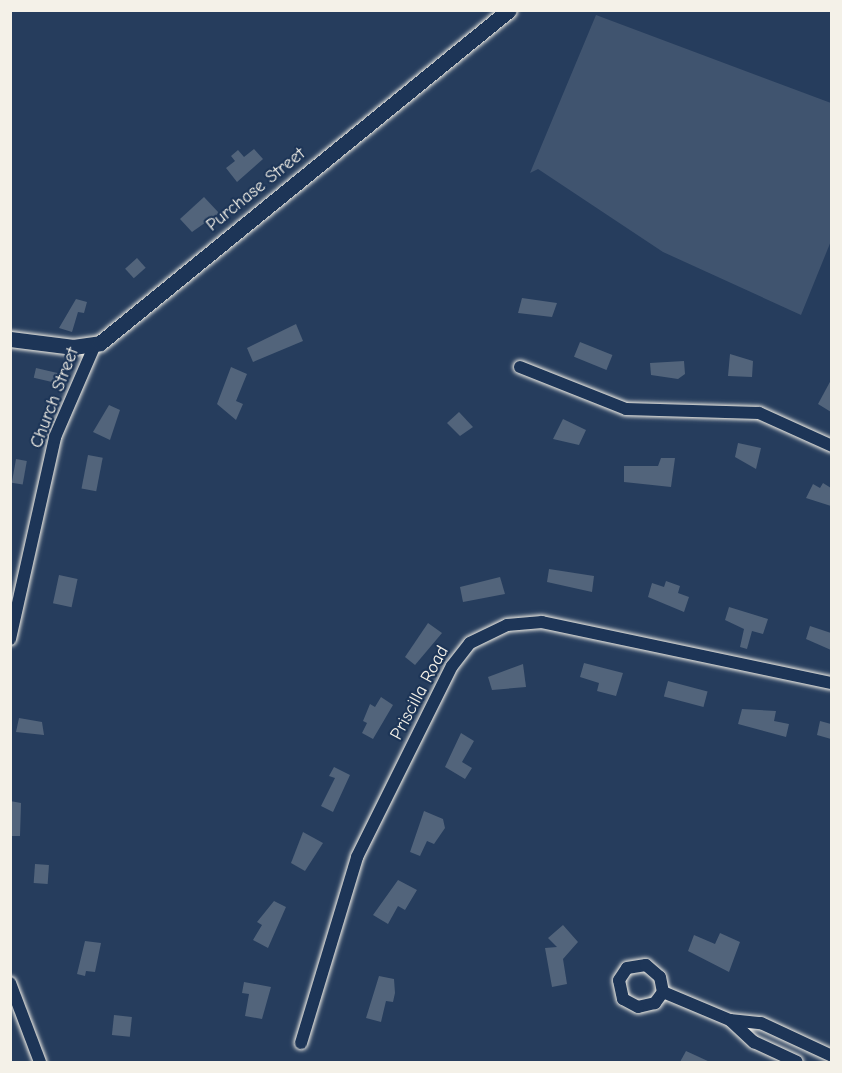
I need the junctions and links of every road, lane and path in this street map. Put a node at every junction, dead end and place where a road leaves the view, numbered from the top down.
1 (509, 10) edge
2 (10, 339) edge
3 (94, 347) junction
4 (520, 367) dead end
5 (831, 446) edge
6 (10, 639) edge
7 (831, 683) edge
8 (10, 983) edge
9 (663, 992) dead end
10 (730, 1020) junction
11 (301, 1043) dead end
12 (831, 1056) edge
13 (40, 1062) edge
14 (797, 1062) edge

1 - 3 street, Purchase Street
2 - 3 street
3 - 6 street, Church Street
4 - 5 street
7 - 11 street, Priscilla Road
8 - 13 street
9 - 10 street
10 - 12 street
10 - 14 street

